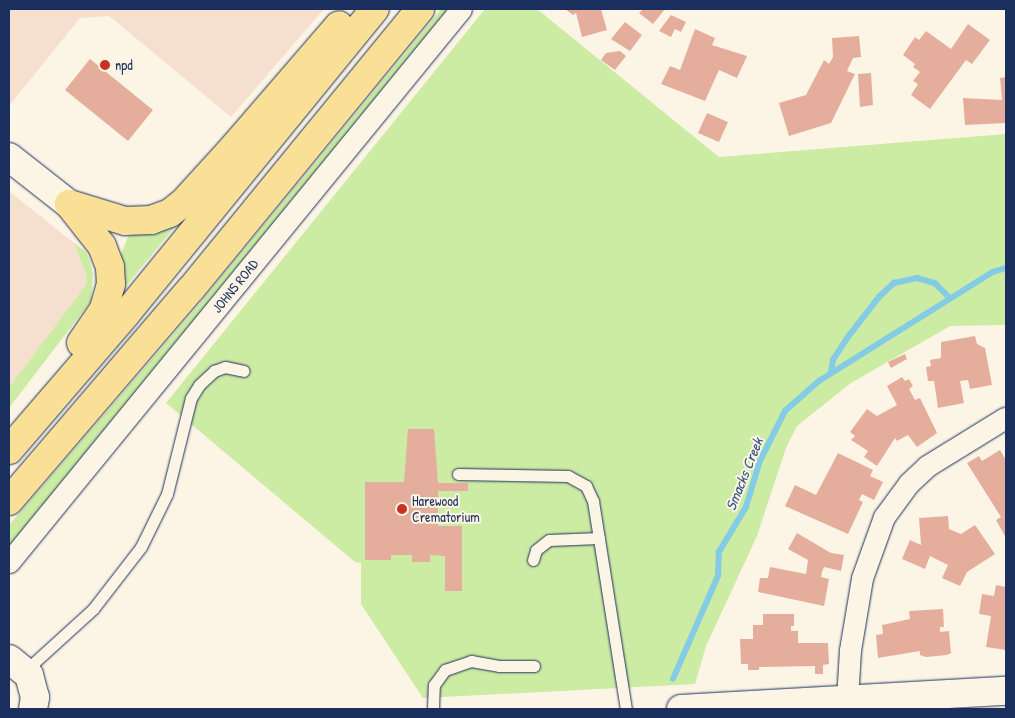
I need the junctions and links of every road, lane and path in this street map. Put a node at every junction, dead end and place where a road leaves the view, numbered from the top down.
1 (352, 9) edge
2 (375, 9) edge
3 (420, 9) edge
4 (461, 9) edge
5 (9, 157) edge
6 (69, 204) junction
7 (244, 371) dead end
8 (1005, 418) edge
9 (9, 425) edge
10 (9, 450) edge
11 (458, 474) dead end
12 (9, 501) edge
13 (599, 538) junction
14 (534, 560) dead end
15 (9, 562) edge
16 (17, 664) edge
17 (534, 666) dead end
18 (1006, 691) edge
19 (847, 699) junction
20 (38, 705) edge
21 (433, 709) edge
22 (626, 709) edge
23 (681, 709) edge

1 - 6 highway
2 - 10 highway
3 - 12 highway
4 - 15 street, JOHNS ROAD
5 - 6 street
6 - 9 highway
7 - 16 lane
8 - 19 street
11 - 13 lane
13 - 14 lane
13 - 22 lane
16 - 20 street
17 - 21 lane
18 - 19 street
19 - 23 street

